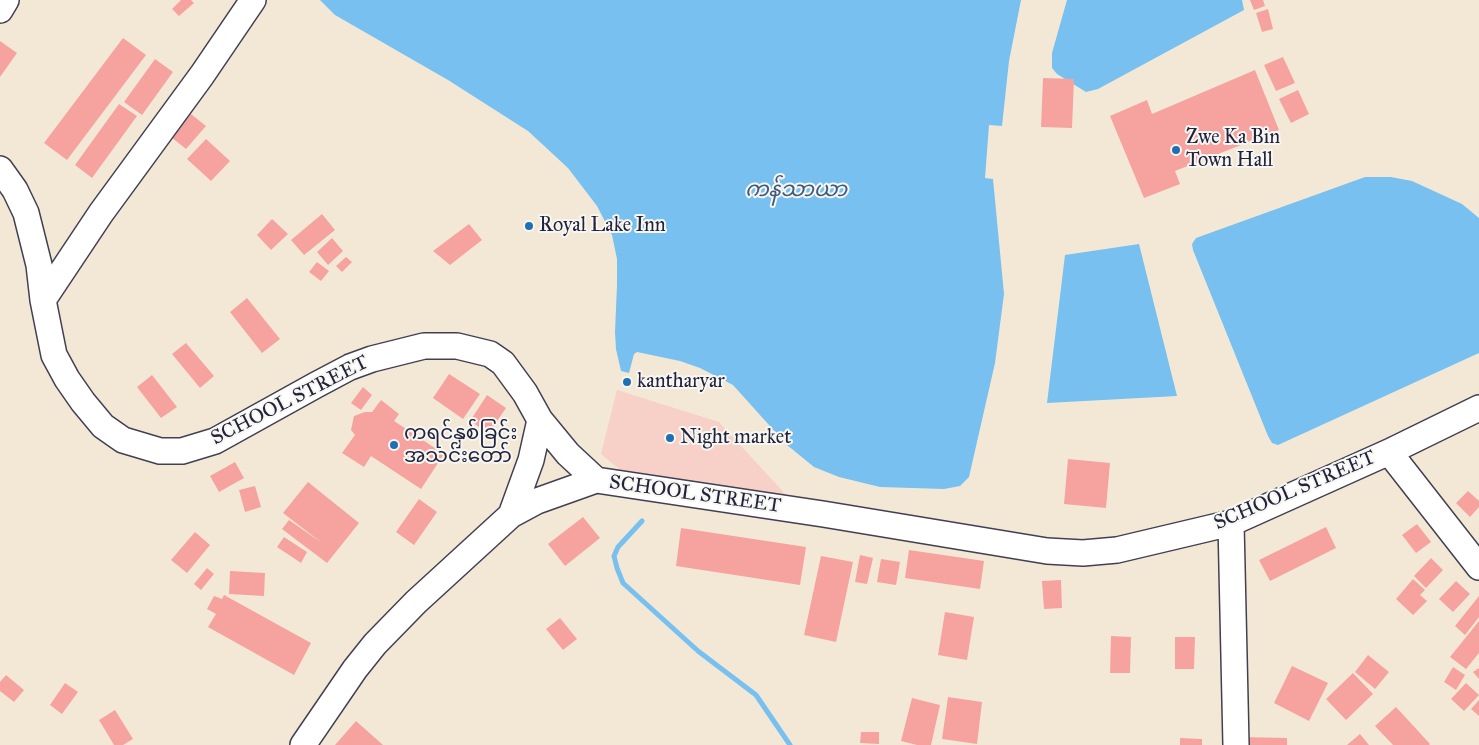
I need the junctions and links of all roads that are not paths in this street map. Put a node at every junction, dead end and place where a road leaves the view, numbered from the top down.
1 (6, 0) edge
2 (253, 0) edge
3 (0, 10) edge
4 (0, 169) edge
5 (43, 300) junction
6 (1479, 408) edge
7 (540, 420) junction
8 (1389, 452) junction
9 (605, 482) junction
10 (511, 515) junction
11 (1230, 523) junction
12 (1479, 567) edge
13 (303, 745) edge
14 (1236, 745) edge

1 - 3 street
2 - 5 street
4 - 5 street, SCHOOL STREET
5 - 7 street, SCHOOL STREET
6 - 8 street, SCHOOL STREET
7 - 9 street, SCHOOL STREET
7 - 10 street
8 - 11 street, SCHOOL STREET
8 - 12 street
9 - 10 street
9 - 11 street, SCHOOL STREET
10 - 13 street
11 - 14 street

